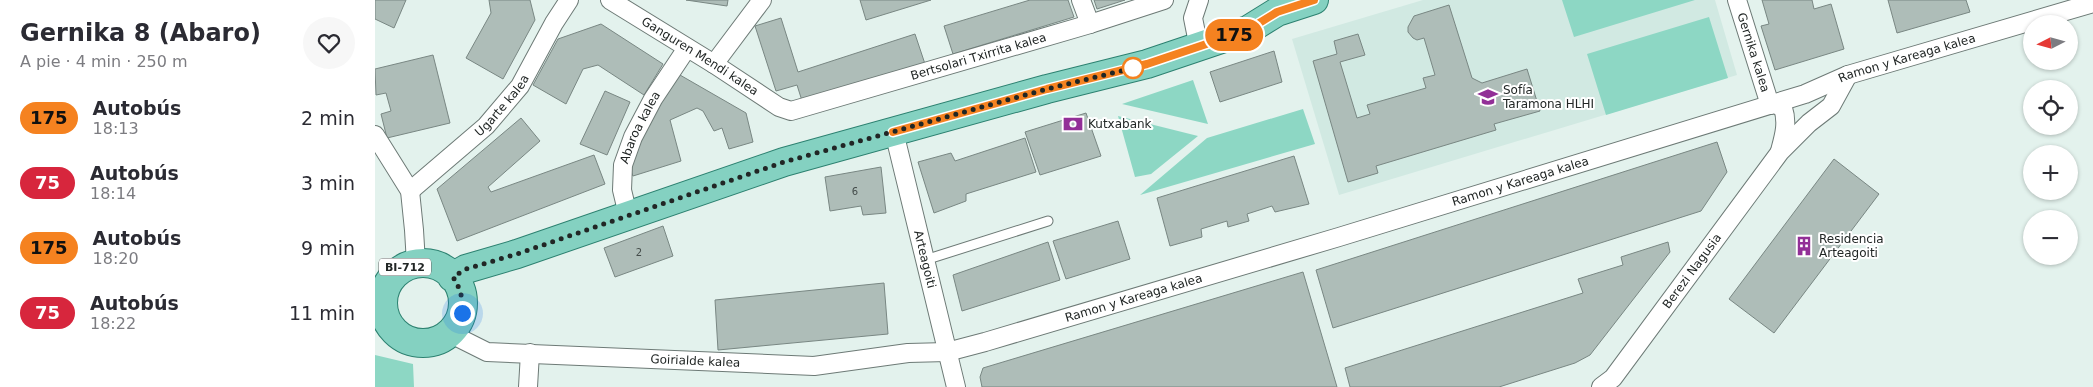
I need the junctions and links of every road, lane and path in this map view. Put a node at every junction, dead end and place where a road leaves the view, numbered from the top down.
1 (569, 0) edge
2 (610, 0) edge
3 (762, 0) edge
4 (1081, 0) edge
5 (1164, 0) edge
6 (1199, 0) edge
7 (1314, 0) edge
8 (1737, 0) edge
9 (2093, 3) edge
10 (1273, 6) edge
11 (1090, 24) junction
12 (687, 48) junction
13 (1199, 48) junction
14 (714, 64) junction
15 (1848, 75) junction
16 (1805, 94) junction
17 (1770, 105) junction
18 (791, 111) joint
19 (1809, 123) junction
20 (893, 132) junction
21 (375, 135) edge
22 (1780, 152) junction
23 (410, 191) junction
24 (628, 215) junction
25 (1048, 221) dead end
26 (925, 260) junction
27 (415, 263) junction
28 (453, 277) junction
29 (379, 313) edge
30 (449, 333) junction
31 (947, 352) junction
32 (530, 353) junction
33 (528, 387) edge
34 (956, 387) edge
35 (1601, 387) edge

1 - 23 street, Ugarte kalea
2 - 12 street, Ganguren Mendi kalea
3 - 14 street
4 - 11 street
5 - 11 street, Bertsolari Txirrita kalea
6 - 13 street
7 - 10 main road
8 - 17 street, Gernika kalea
9 - 15 street, Ramon y Kareaga kalea
10 - 13 main road
11 - 18 street, Bertsolari Txirrita kalea
12 - 14 street, Ganguren Mendi kalea
12 - 24 street, Abaroa kalea
13 - 20 main road
14 - 18 street, Ganguren Mendi kalea
15 - 16 street, Ramon y Kareaga kalea
15 - 19 street, Berezi Nagusia
16 - 17 street, Ramon y Kareaga kalea
16 - 19 street
17 - 22 street
17 - 31 street, Ramon y Kareaga kalea
19 - 22 street, Berezi Nagusia
20 - 24 main road
20 - 26 street, Arteagoiti
21 - 23 street
22 - 35 street, Berezi Nagusia
23 - 27 street
24 - 28 main road
25 - 26 lane
26 - 31 street, Arteagoiti
27 - 28 main road, BI-712
27 - 29 main road, BI-712
28 - 30 main road
29 - 30 main road, BI-712
30 - 32 street, Goirialde kalea
31 - 32 street, Goirialde kalea
31 - 34 street, Arteagoiti
32 - 33 street

